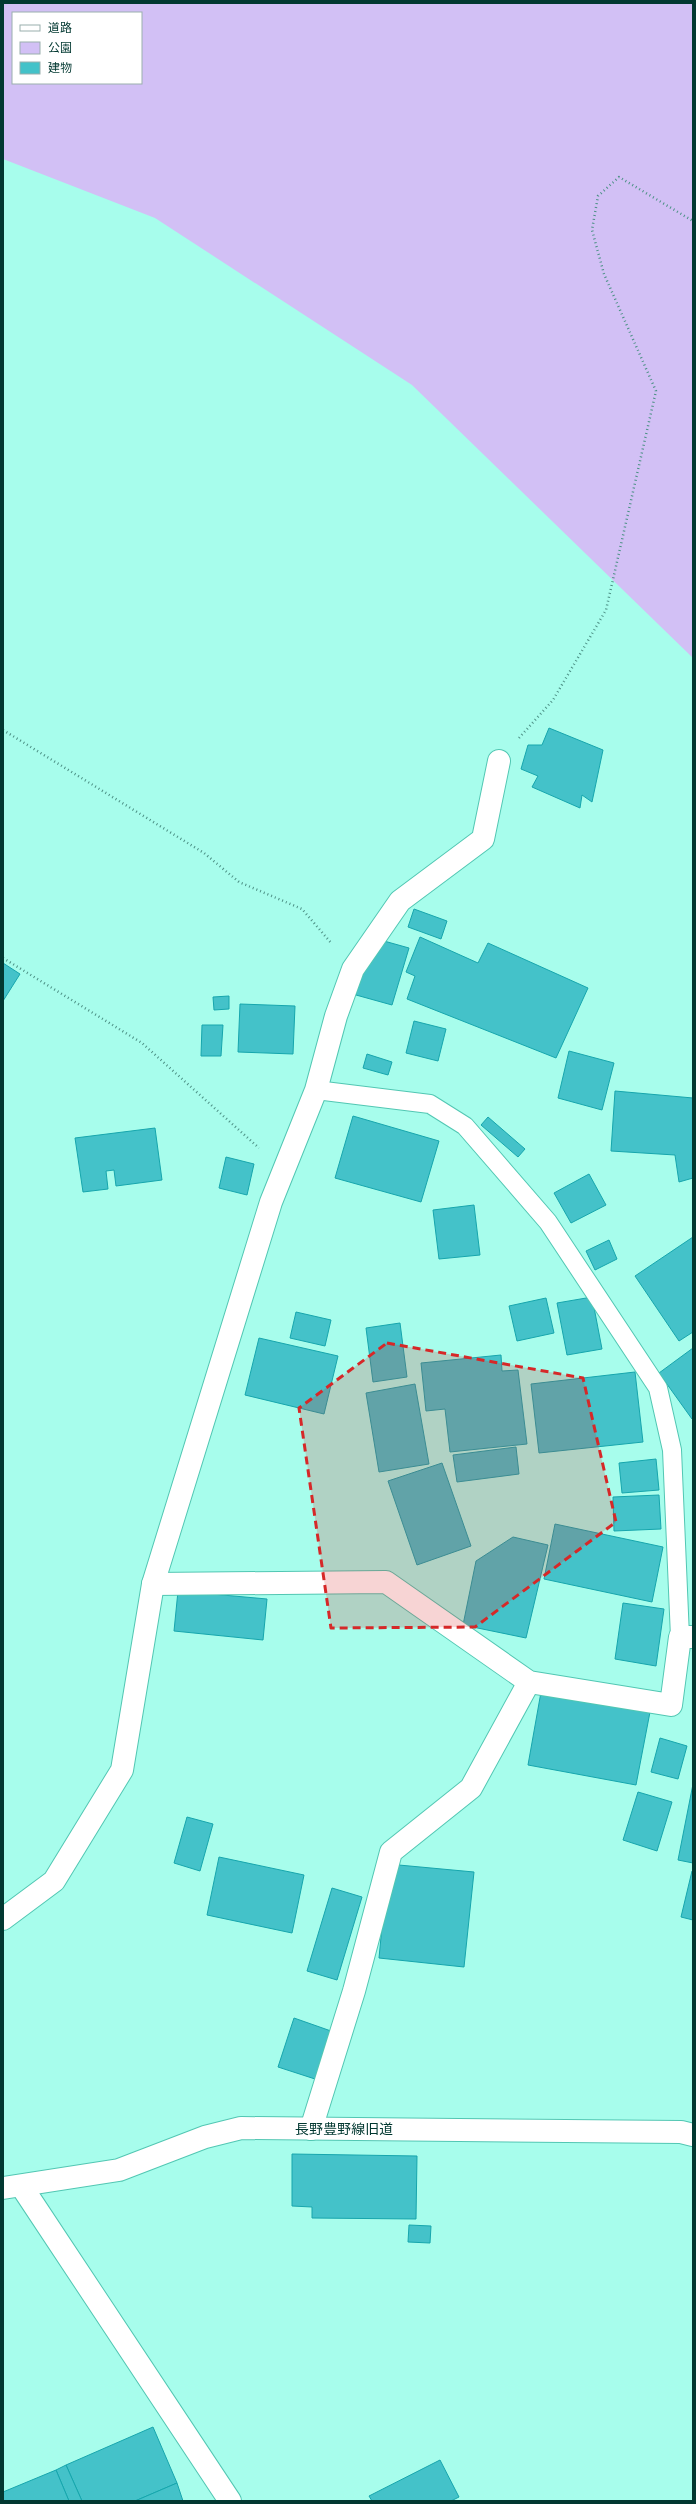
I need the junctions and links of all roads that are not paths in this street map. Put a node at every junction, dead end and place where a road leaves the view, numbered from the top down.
1 (499, 761) road end
2 (316, 1090) junction
3 (153, 1584) junction
4 (686, 1637) edge
5 (530, 1682) junction
6 (3, 1919) edge
7 (311, 2129) junction
8 (693, 2135) edge
9 (13, 2188) edge
10 (230, 2501) edge

1 - 2 street
2 - 3 street
2 - 4 lane
3 - 5 street
3 - 6 street
4 - 5 street
5 - 7 street
7 - 8 street, 長野豊野線旧道
7 - 9 street, 長野豊野線旧道
9 - 10 street

